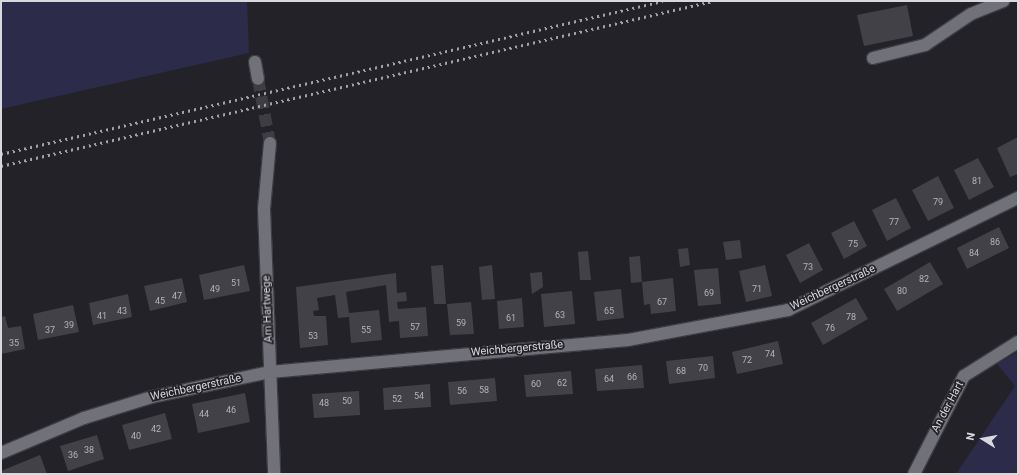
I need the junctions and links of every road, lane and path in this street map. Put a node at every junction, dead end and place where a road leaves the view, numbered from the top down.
1 (1004, 1) edge
2 (873, 58) dead end
3 (255, 62) dead end
4 (258, 79) tunnel mouth
5 (270, 143) tunnel mouth
6 (1018, 198) edge
7 (1018, 342) edge
8 (270, 372) junction
9 (1, 453) edge
10 (274, 474) edge
11 (914, 474) edge

1 - 2 street
3 - 4 street
5 - 8 street, Am Hartwege
6 - 8 street, Weichbergerstraße
7 - 11 street, An der Hart
8 - 9 street, Weichbergerstraße
8 - 10 street, Am Hartwege

